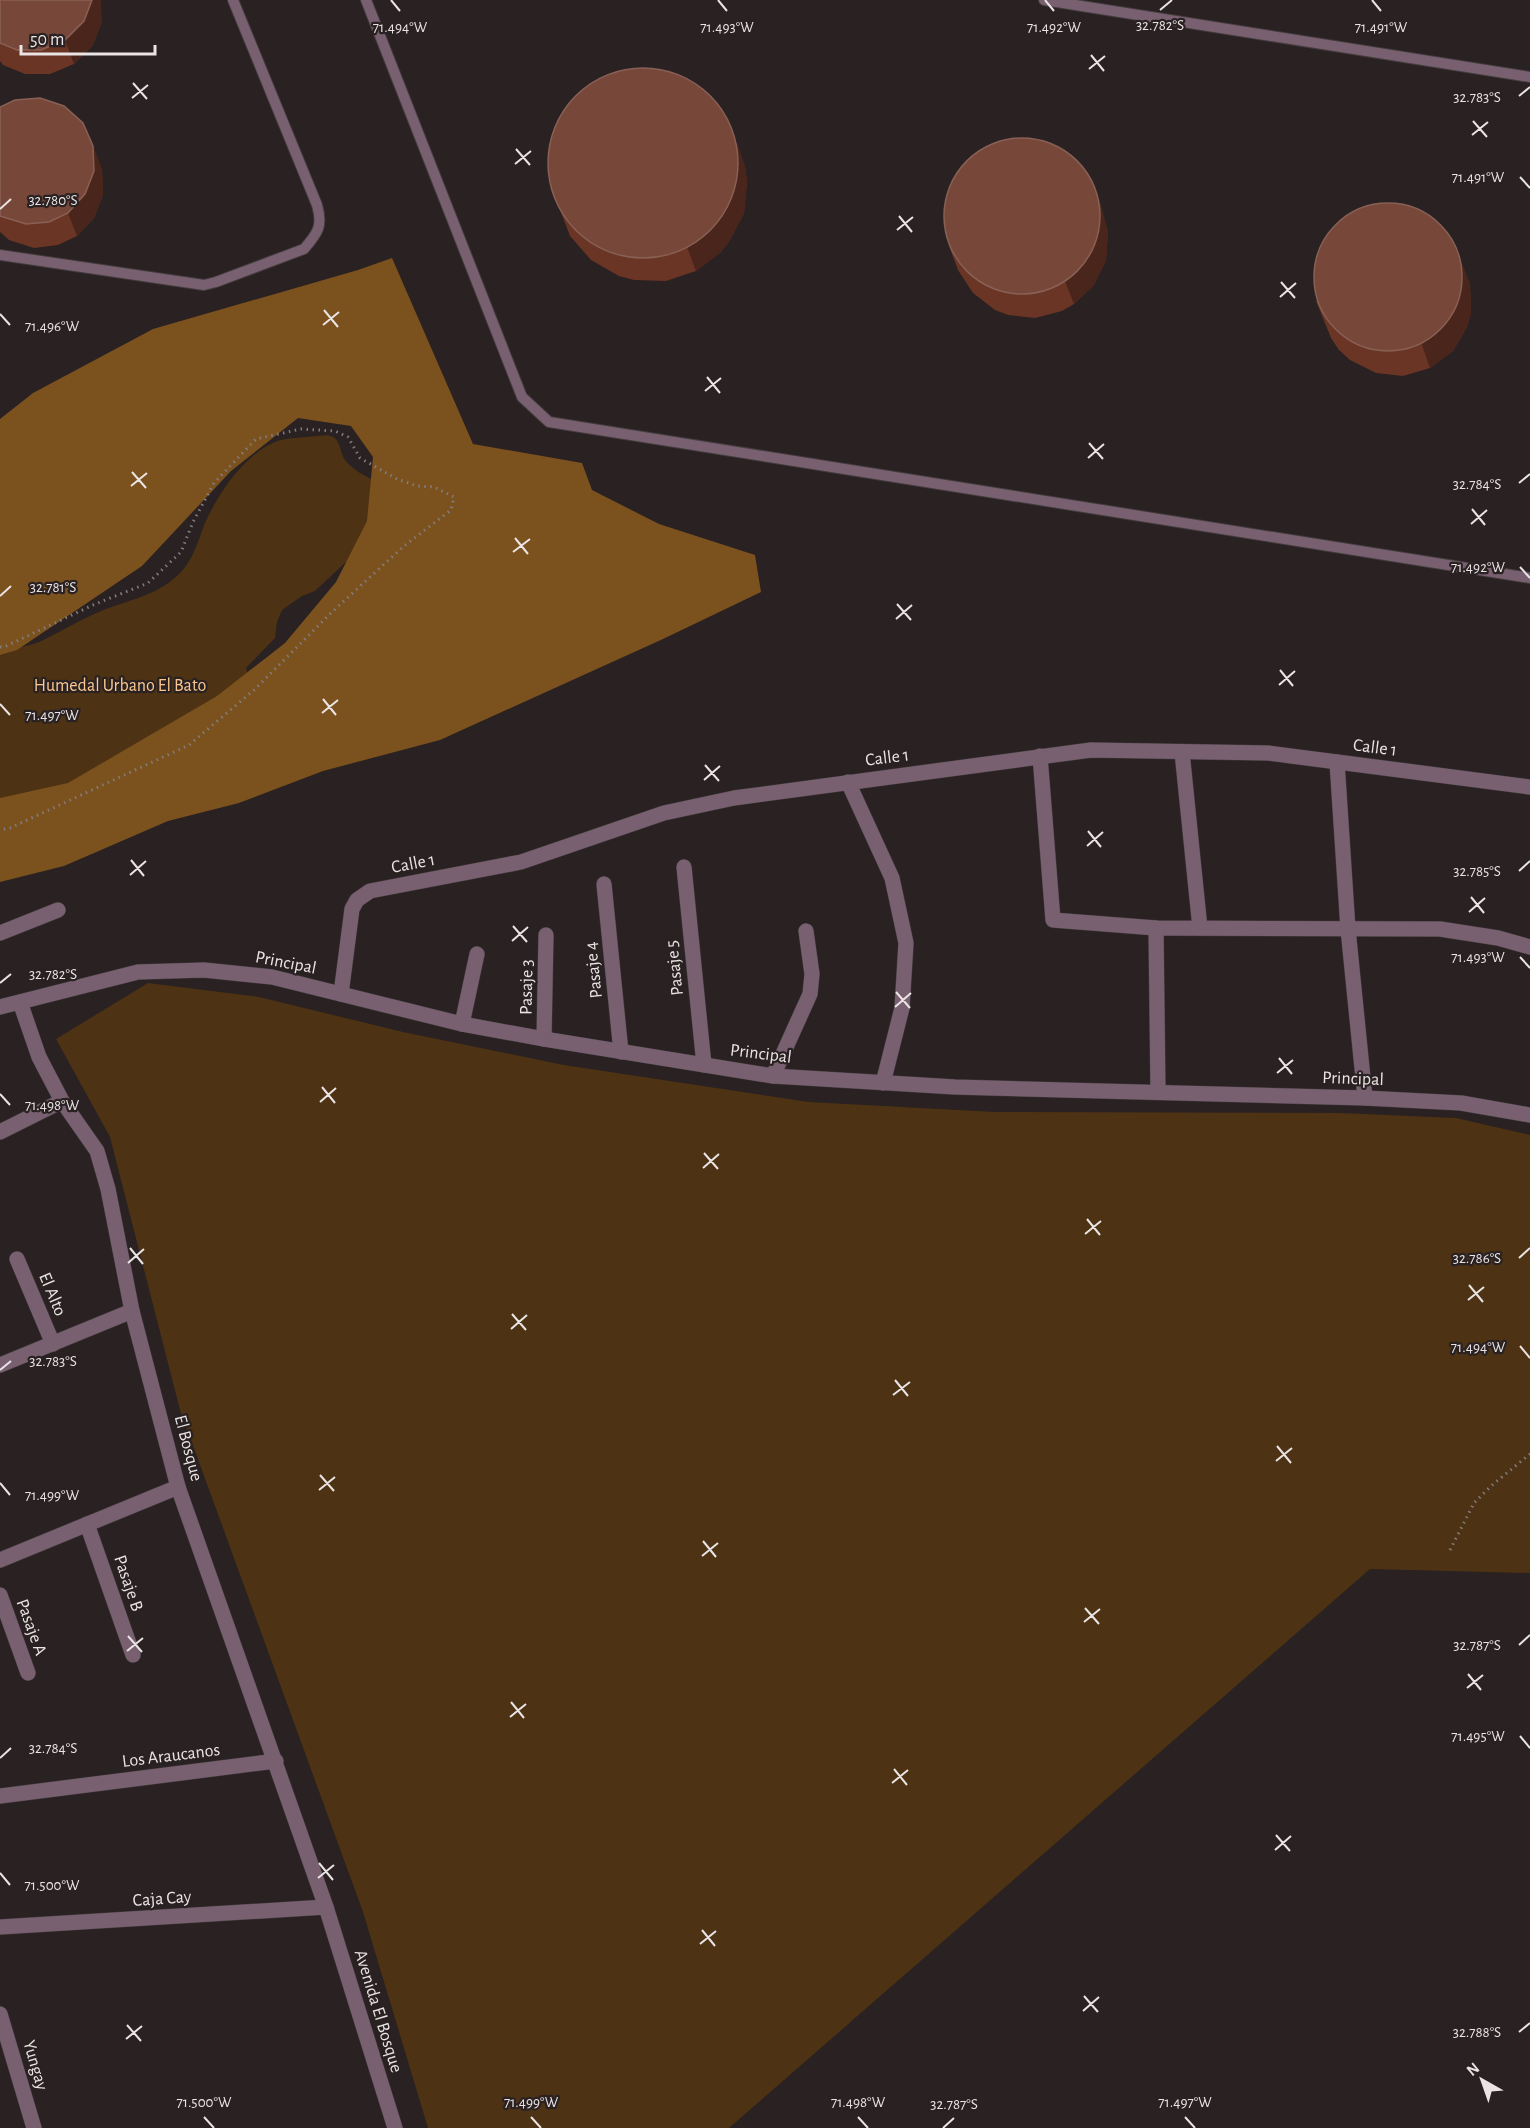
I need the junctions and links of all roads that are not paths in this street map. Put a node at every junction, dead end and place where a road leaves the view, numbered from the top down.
1 (233, 0) edge
2 (366, 0) edge
3 (1044, 0) edge
4 (1530, 77) edge
5 (0, 255) edge
6 (1530, 578) edge
7 (1182, 752) junction
8 (1040, 756) junction
9 (1336, 762) junction
10 (848, 782) junction
11 (1530, 787) edge
12 (684, 867) dead end
13 (604, 884) dead end
14 (58, 910) dead end
15 (1156, 928) junction
16 (1200, 928) junction
17 (1348, 929) junction
18 (806, 931) dead end
19 (0, 933) edge
20 (546, 935) dead end
21 (1530, 947) edge
22 (477, 954) dead end
23 (341, 994) junction
24 (20, 1002) junction
25 (0, 1007) edge
26 (462, 1024) junction
27 (544, 1039) junction
28 (621, 1052) junction
29 (704, 1065) junction
30 (773, 1076) junction
31 (883, 1083) junction
32 (1158, 1092) junction
33 (1365, 1098) junction
34 (62, 1101) junction
35 (1530, 1115) edge
36 (0, 1132) edge
37 (17, 1259) dead end
38 (132, 1311) junction
39 (53, 1344) junction
40 (0, 1365) edge
41 (178, 1487) junction
42 (87, 1524) junction
43 (0, 1560) edge
44 (0, 1595) edge
45 (133, 1655) dead end
46 (28, 1673) dead end
47 (276, 1761) junction
48 (0, 1796) edge
49 (326, 1907) junction
50 (0, 1928) edge
51 (0, 2014) edge
52 (34, 2128) edge
53 (395, 2128) edge

1 - 5 lane
2 - 6 lane
3 - 4 lane
7 - 8 street, Calle 1
7 - 9 street, Calle 1
7 - 16 street
8 - 10 street, Calle 1
8 - 15 street
9 - 11 street, Calle 1
9 - 17 street
10 - 23 street, Calle 1
10 - 31 street
12 - 29 street, Pasaje 5
13 - 28 street, Pasaje 4
14 - 19 street
15 - 16 street
15 - 32 street
16 - 17 street
17 - 21 street
17 - 33 street
18 - 30 street
20 - 27 street, Pasaje 3
22 - 26 street
23 - 24 street, Principal
23 - 26 street, Principal
24 - 25 street, Principal
24 - 34 street, El Bosque
26 - 27 street, Principal
27 - 28 street, Principal
28 - 29 street, Principal
29 - 30 street, Principal
30 - 31 street, Principal
31 - 32 street, Principal
32 - 33 street, Principal
33 - 35 street, Principal
34 - 36 street
34 - 38 street, El Bosque
37 - 39 street, El Alto
38 - 39 street
38 - 41 street, El Bosque
39 - 40 street
41 - 42 street
41 - 47 street, El Bosque
42 - 43 street
42 - 45 street, Pasaje B
44 - 46 street, Pasaje A
47 - 48 street, Los Araucanos
47 - 49 street, El Bosque
49 - 50 street, Caja Cay
49 - 53 street, Avenida El Bosque
51 - 52 street, Yungay

